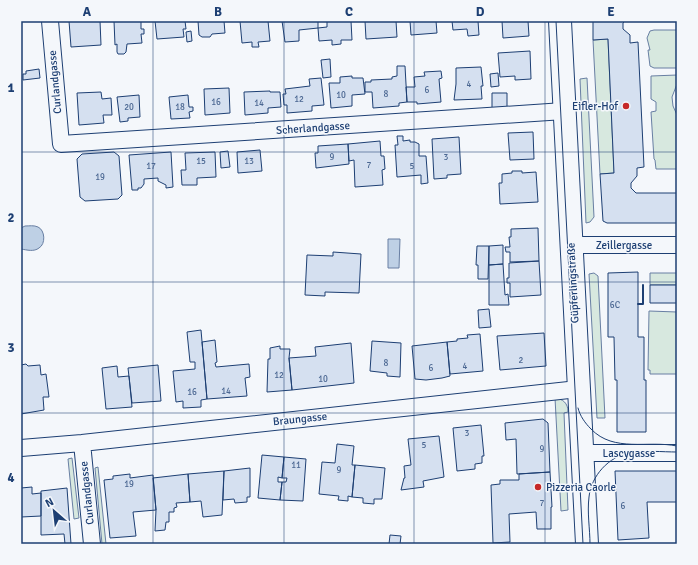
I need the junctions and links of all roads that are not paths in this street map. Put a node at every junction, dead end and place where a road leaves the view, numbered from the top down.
1 (50, 21) edge
2 (560, 21) edge
3 (564, 111) junction
4 (61, 144) joint
5 (571, 245) junction
6 (677, 245) edge
7 (578, 389) junction
8 (82, 443) junction
9 (21, 448) edge
10 (677, 452) edge
11 (582, 453) junction
12 (92, 544) edge
13 (587, 544) edge

1 - 4 street, Curlandgasse
2 - 3 main road, Güpferlingstraße
3 - 4 street, Scherlandgasse
3 - 5 main road, Güpferlingstraße
5 - 6 street, Zeillergasse
5 - 7 main road, Güpferlingstraße
7 - 8 street, Braungasse
7 - 11 main road, Güpferlingstraße
8 - 9 street, Braungasse
8 - 12 street, Curlandgasse
10 - 11 street, Lascygasse
11 - 13 main road, Güpferlingstraße

